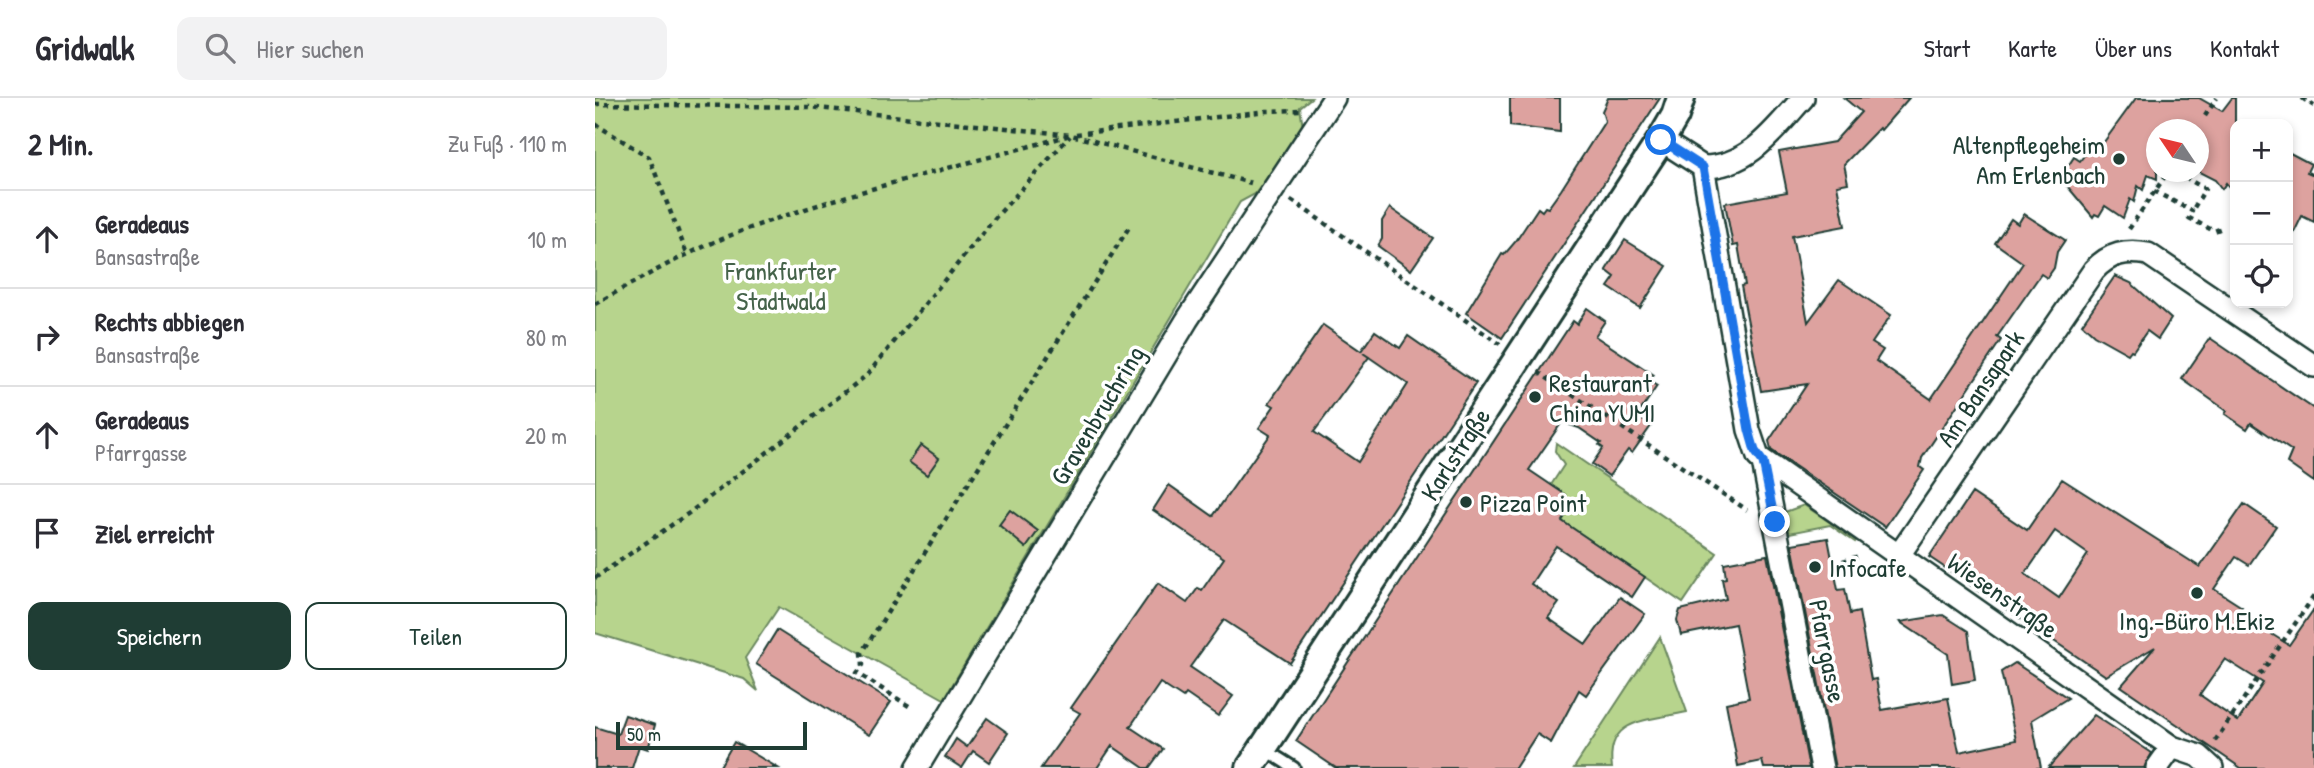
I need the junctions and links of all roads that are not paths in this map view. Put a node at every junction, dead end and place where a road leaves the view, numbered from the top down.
1 (1334, 98) edge
2 (1681, 98) edge
3 (1803, 98) edge
4 (1661, 140) junction
5 (1703, 167) junction
6 (2314, 366) edge
7 (1763, 462) junction
8 (1899, 555) junction
9 (2172, 747) junction
10 (1257, 758) edge
11 (917, 768) edge
12 (1294, 768) edge
13 (1822, 768) edge
14 (2157, 768) edge
15 (2212, 768) edge

1 - 11 street, Gravenbruchring
2 - 4 street, Karlstraße
3 - 5 street
4 - 5 street
4 - 10 street, Karlstraße
5 - 7 street, Pfarrgasse
6 - 8 street, Am Bansapark
7 - 8 street, Wiesenstraße
7 - 13 street, Pfarrgasse
8 - 9 street, Wiesenstraße
9 - 14 street
9 - 15 street, Wiesenstraße
10 - 12 lane

